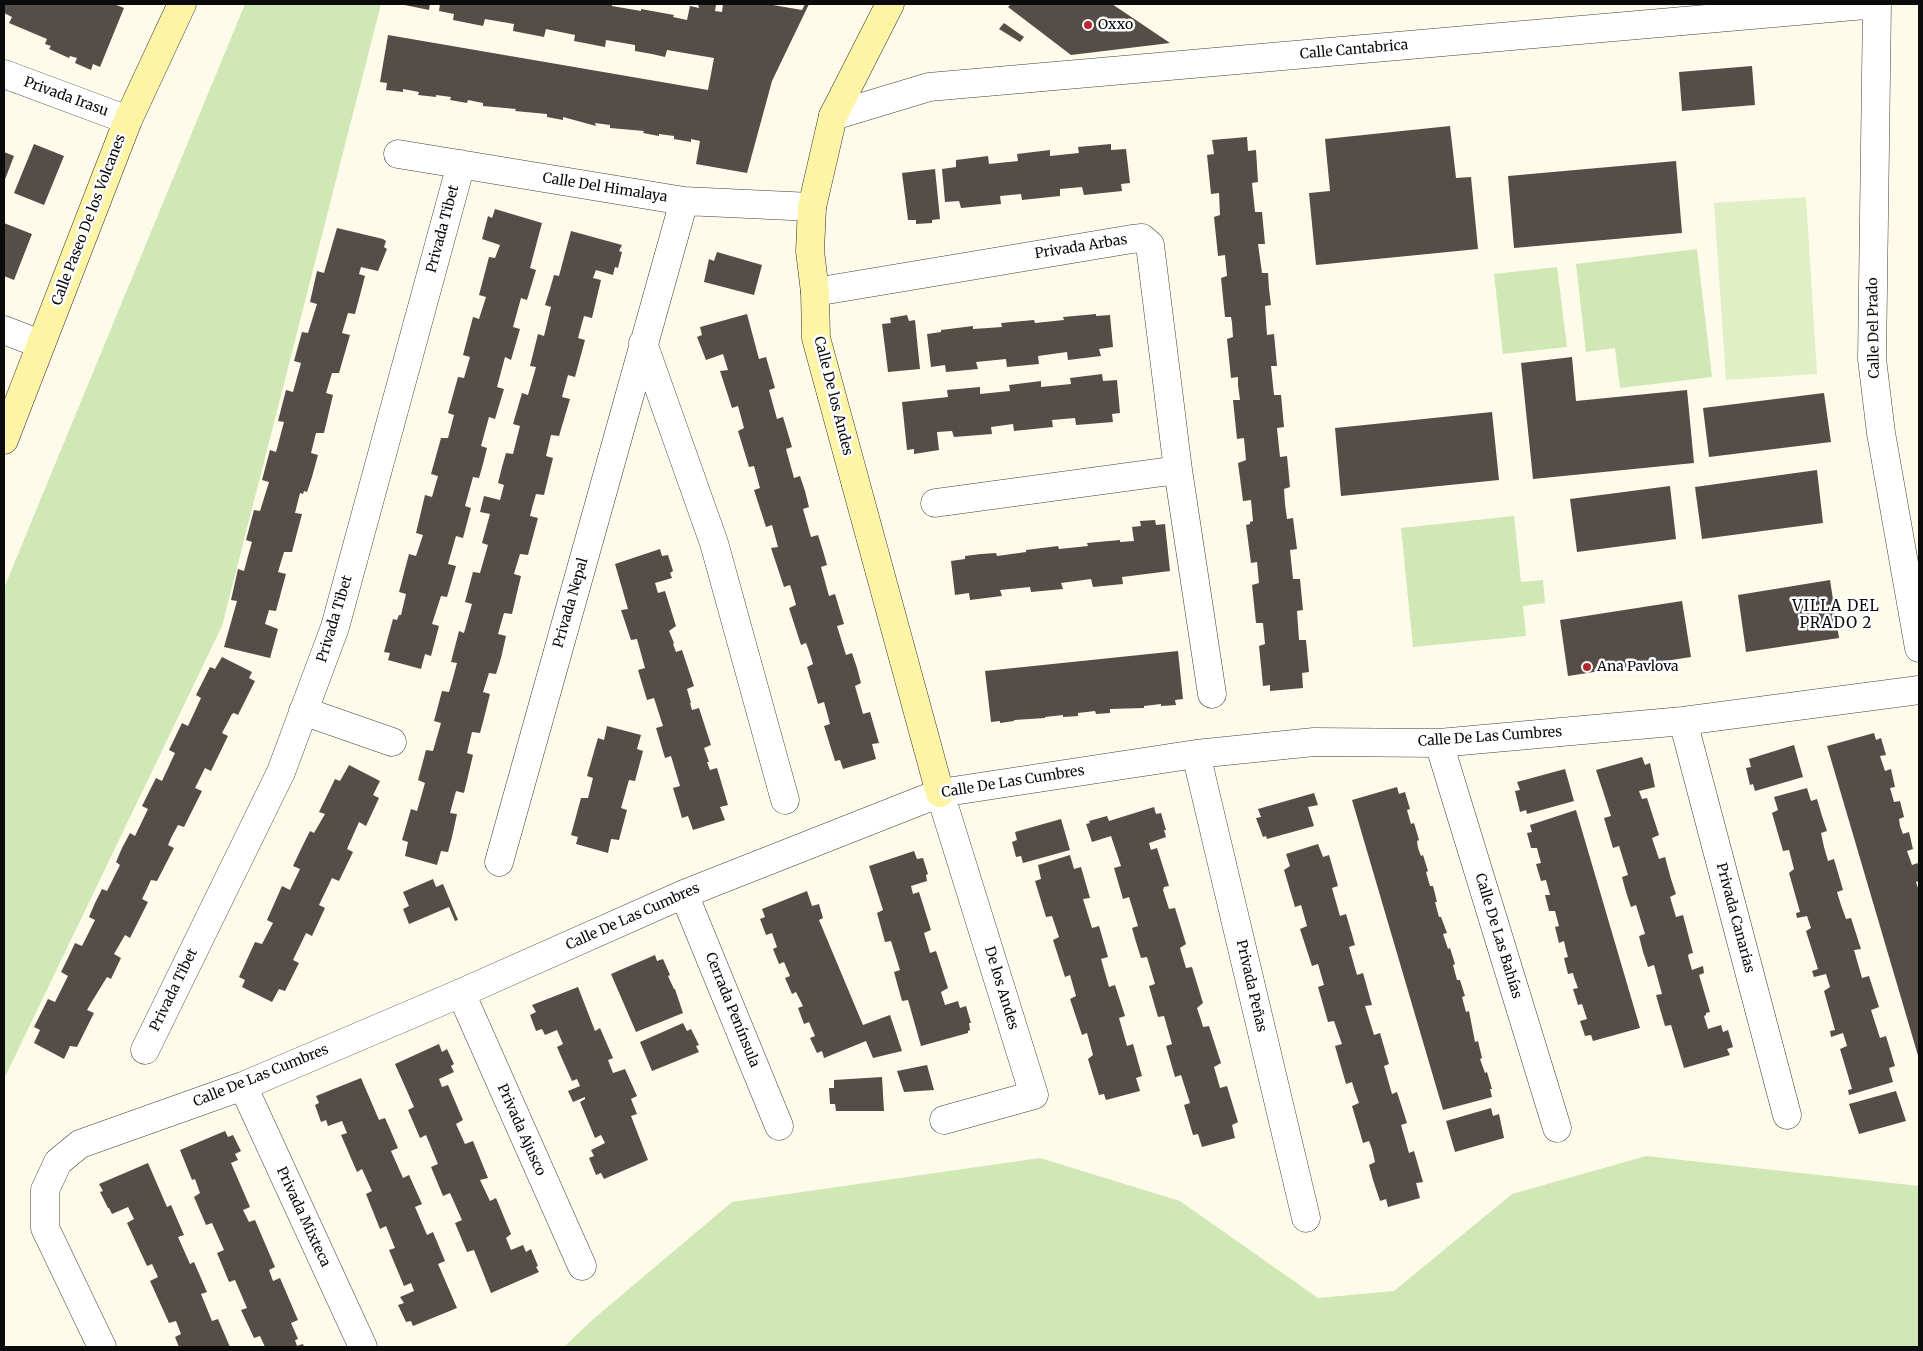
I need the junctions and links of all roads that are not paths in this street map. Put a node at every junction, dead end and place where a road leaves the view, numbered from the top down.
1 (182, 4) edge
2 (890, 4) edge
3 (1877, 4) edge
4 (4, 74) edge
5 (833, 116) junction
6 (128, 120) junction
7 (398, 154) dead end
8 (461, 164) junction
9 (684, 201) junction
10 (812, 207) junction
11 (815, 292) junction
12 (4, 330) edge
13 (40, 344) junction
14 (643, 344) junction
15 (4, 440) edge
16 (1178, 470) junction
17 (935, 503) dead end
18 (1919, 648) edge
19 (1919, 690) edge
20 (1212, 694) dead end
21 (304, 711) junction
22 (1683, 721) junction
23 (392, 742) dead end
24 (1438, 743) junction
25 (1196, 754) junction
26 (940, 792) junction
27 (785, 800) dead end
28 (499, 862) dead end
29 (684, 894) junction
30 (461, 993) junction
31 (145, 1050) dead end
32 (243, 1086) junction
33 (1787, 1115) dead end
34 (944, 1120) dead end
35 (779, 1126) dead end
36 (1557, 1128) dead end
37 (1306, 1218) dead end
38 (582, 1266) dead end
39 (102, 1347) edge
40 (363, 1347) edge

1 - 6 street, Calle Paseo De los Volcanes
2 - 5 street, Calle De los Andes
3 - 5 street, Calle Cantabrica
3 - 18 street, Calle Del Prado
4 - 6 street, Privada Irasu
5 - 10 street, Calle De los Andes
6 - 13 street, Calle Paseo De los Volcanes
7 - 8 street, Calle Del Himalaya
8 - 9 street, Calle Del Himalaya
8 - 21 street, Privada Tibet
9 - 10 street, Calle Del Himalaya
9 - 14 street, Privada Nepal
10 - 11 street, Calle De los Andes
11 - 16 street, Privada Arbas
11 - 26 street, Calle De los Andes
12 - 13 street
13 - 15 street, Calle Paseo De los Volcanes
14 - 27 street
14 - 28 street, Privada Nepal
16 - 17 street
16 - 20 street, Privada Arbas
19 - 22 street, Calle De Las Cumbres
21 - 23 street
21 - 31 street, Privada Tibet
22 - 24 street, Calle De Las Cumbres
22 - 33 street, Privada Canarias
24 - 25 street, Calle De Las Cumbres
24 - 36 street, Calle De Las Bahías
25 - 26 street, Calle De Las Cumbres
25 - 37 street, Privada Peñas
26 - 29 street, Calle De Las Cumbres
26 - 34 street, De los Andes
29 - 30 street, Calle De Las Cumbres
29 - 35 street, Cerrada Península
30 - 32 street, Calle De Las Cumbres
30 - 38 street, Privada Ajusco
32 - 39 street, Calle De Las Cumbres
32 - 40 street, Privada Mixteca

